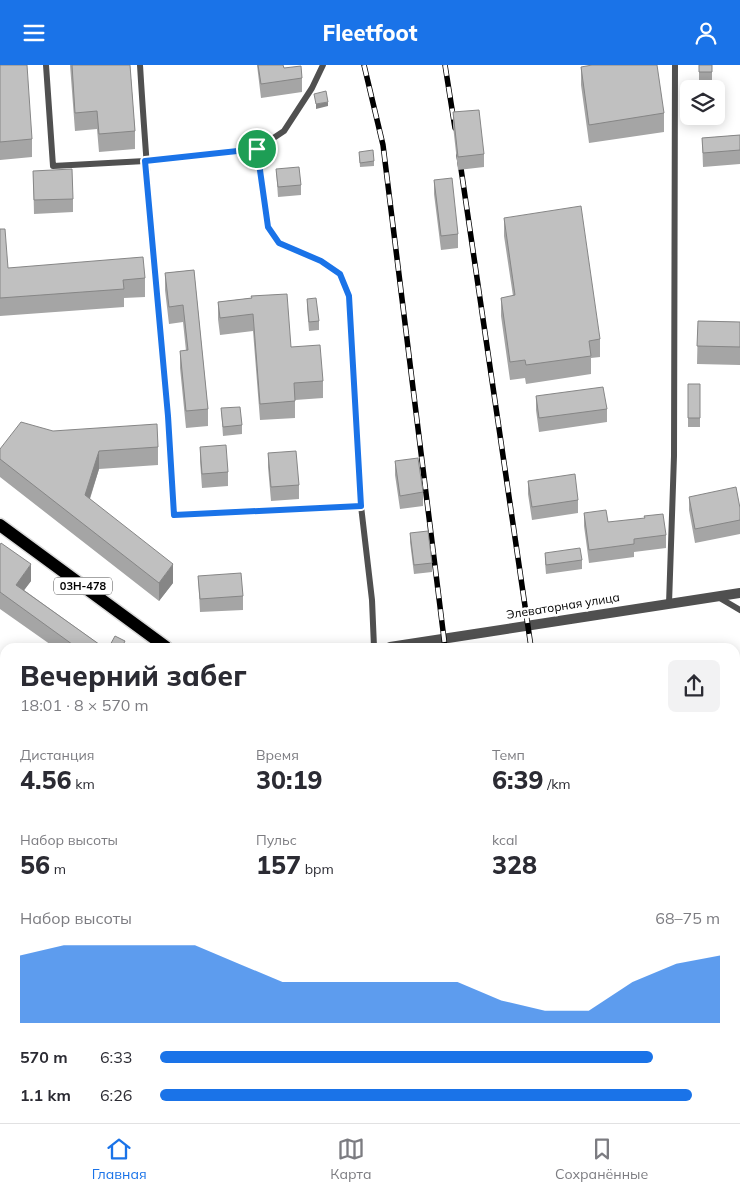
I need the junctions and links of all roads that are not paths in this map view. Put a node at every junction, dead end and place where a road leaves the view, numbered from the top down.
1 (46, 65) edge
2 (140, 65) edge
3 (323, 65) edge
4 (676, 65) edge
5 (257, 149) junction
6 (145, 161) junction
7 (361, 506) junction
8 (0, 525) edge
9 (740, 593) edge
10 (717, 596) junction
11 (669, 604) junction
12 (740, 610) edge
13 (161, 643) edge
14 (374, 643) edge
15 (416, 643) edge

1 - 6 lane
2 - 6 lane
3 - 5 lane
4 - 11 lane
5 - 6 lane
5 - 7 lane
6 - 7 lane
7 - 14 lane
8 - 13 main road, 03Н-478
9 - 10 street, Элеваторная улица
10 - 11 street, Элеваторная улица
10 - 12 lane
11 - 15 street, Элеваторная улица

